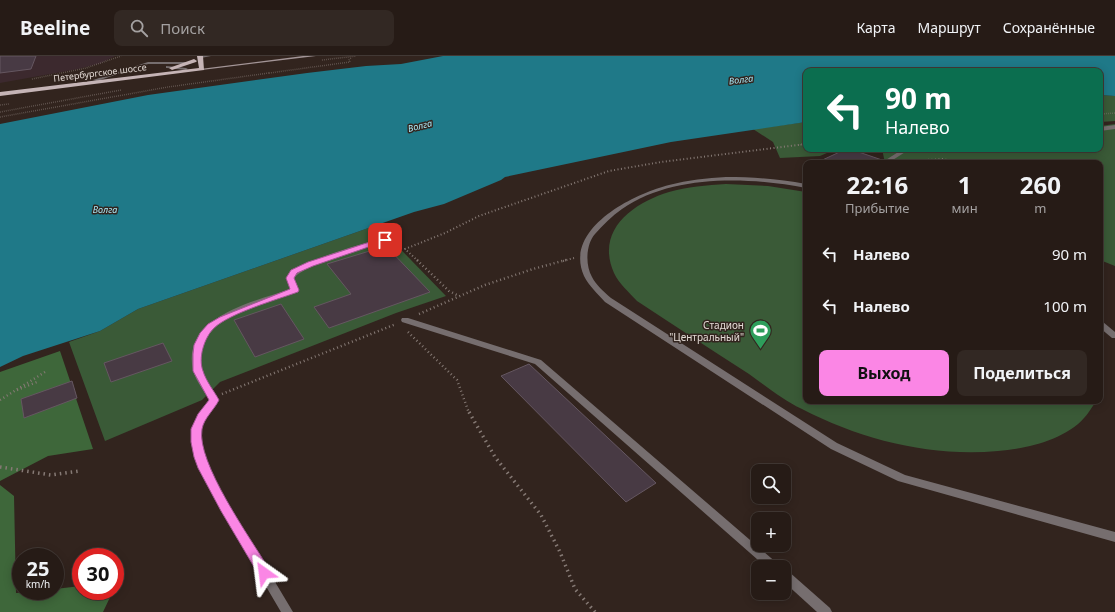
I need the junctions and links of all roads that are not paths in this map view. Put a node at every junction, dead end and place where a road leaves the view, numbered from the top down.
1 (200, 56) edge
2 (208, 56) edge
3 (296, 56) edge
4 (314, 56) edge
5 (192, 60) edge
6 (156, 62) junction
7 (145, 64) junction
8 (163, 67) junction
9 (173, 68) junction
10 (195, 68) junction
11 (202, 68) junction
12 (186, 69) junction
13 (146, 74) junction
14 (95, 80) junction
15 (0, 93) edge
16 (1115, 127) edge
17 (1103, 129) edge
18 (902, 152) edge
19 (890, 160) edge
20 (803, 185) edge
21 (385, 240) dead end
22 (401, 321) road end
23 (1103, 326) edge
24 (1115, 336) edge
25 (1115, 537) edge
26 (766, 560) edge
27 (791, 581) edge
28 (287, 612) edge
29 (826, 612) edge

1 - 2 street
1 - 11 main road
3 - 11 main road
4 - 11 main road
5 - 6 street
5 - 8 street
5 - 9 main road
5 - 10 main road
6 - 7 street
6 - 8 street
7 - 8 street
7 - 14 street
8 - 9 street
9 - 12 street
9 - 13 main road
10 - 11 main road, Петербургское шоссе
10 - 12 main road, Петербургское шоссе
11 - 15 main road, Петербургское шоссе
12 - 13 main road, Петербургское шоссе
13 - 14 main road, Петербургское шоссе
14 - 15 main road, Петербургское шоссе
16 - 17 street
18 - 19 street
20 - 25 street
21 - 28 street
22 - 26 street
23 - 24 street
27 - 29 street

